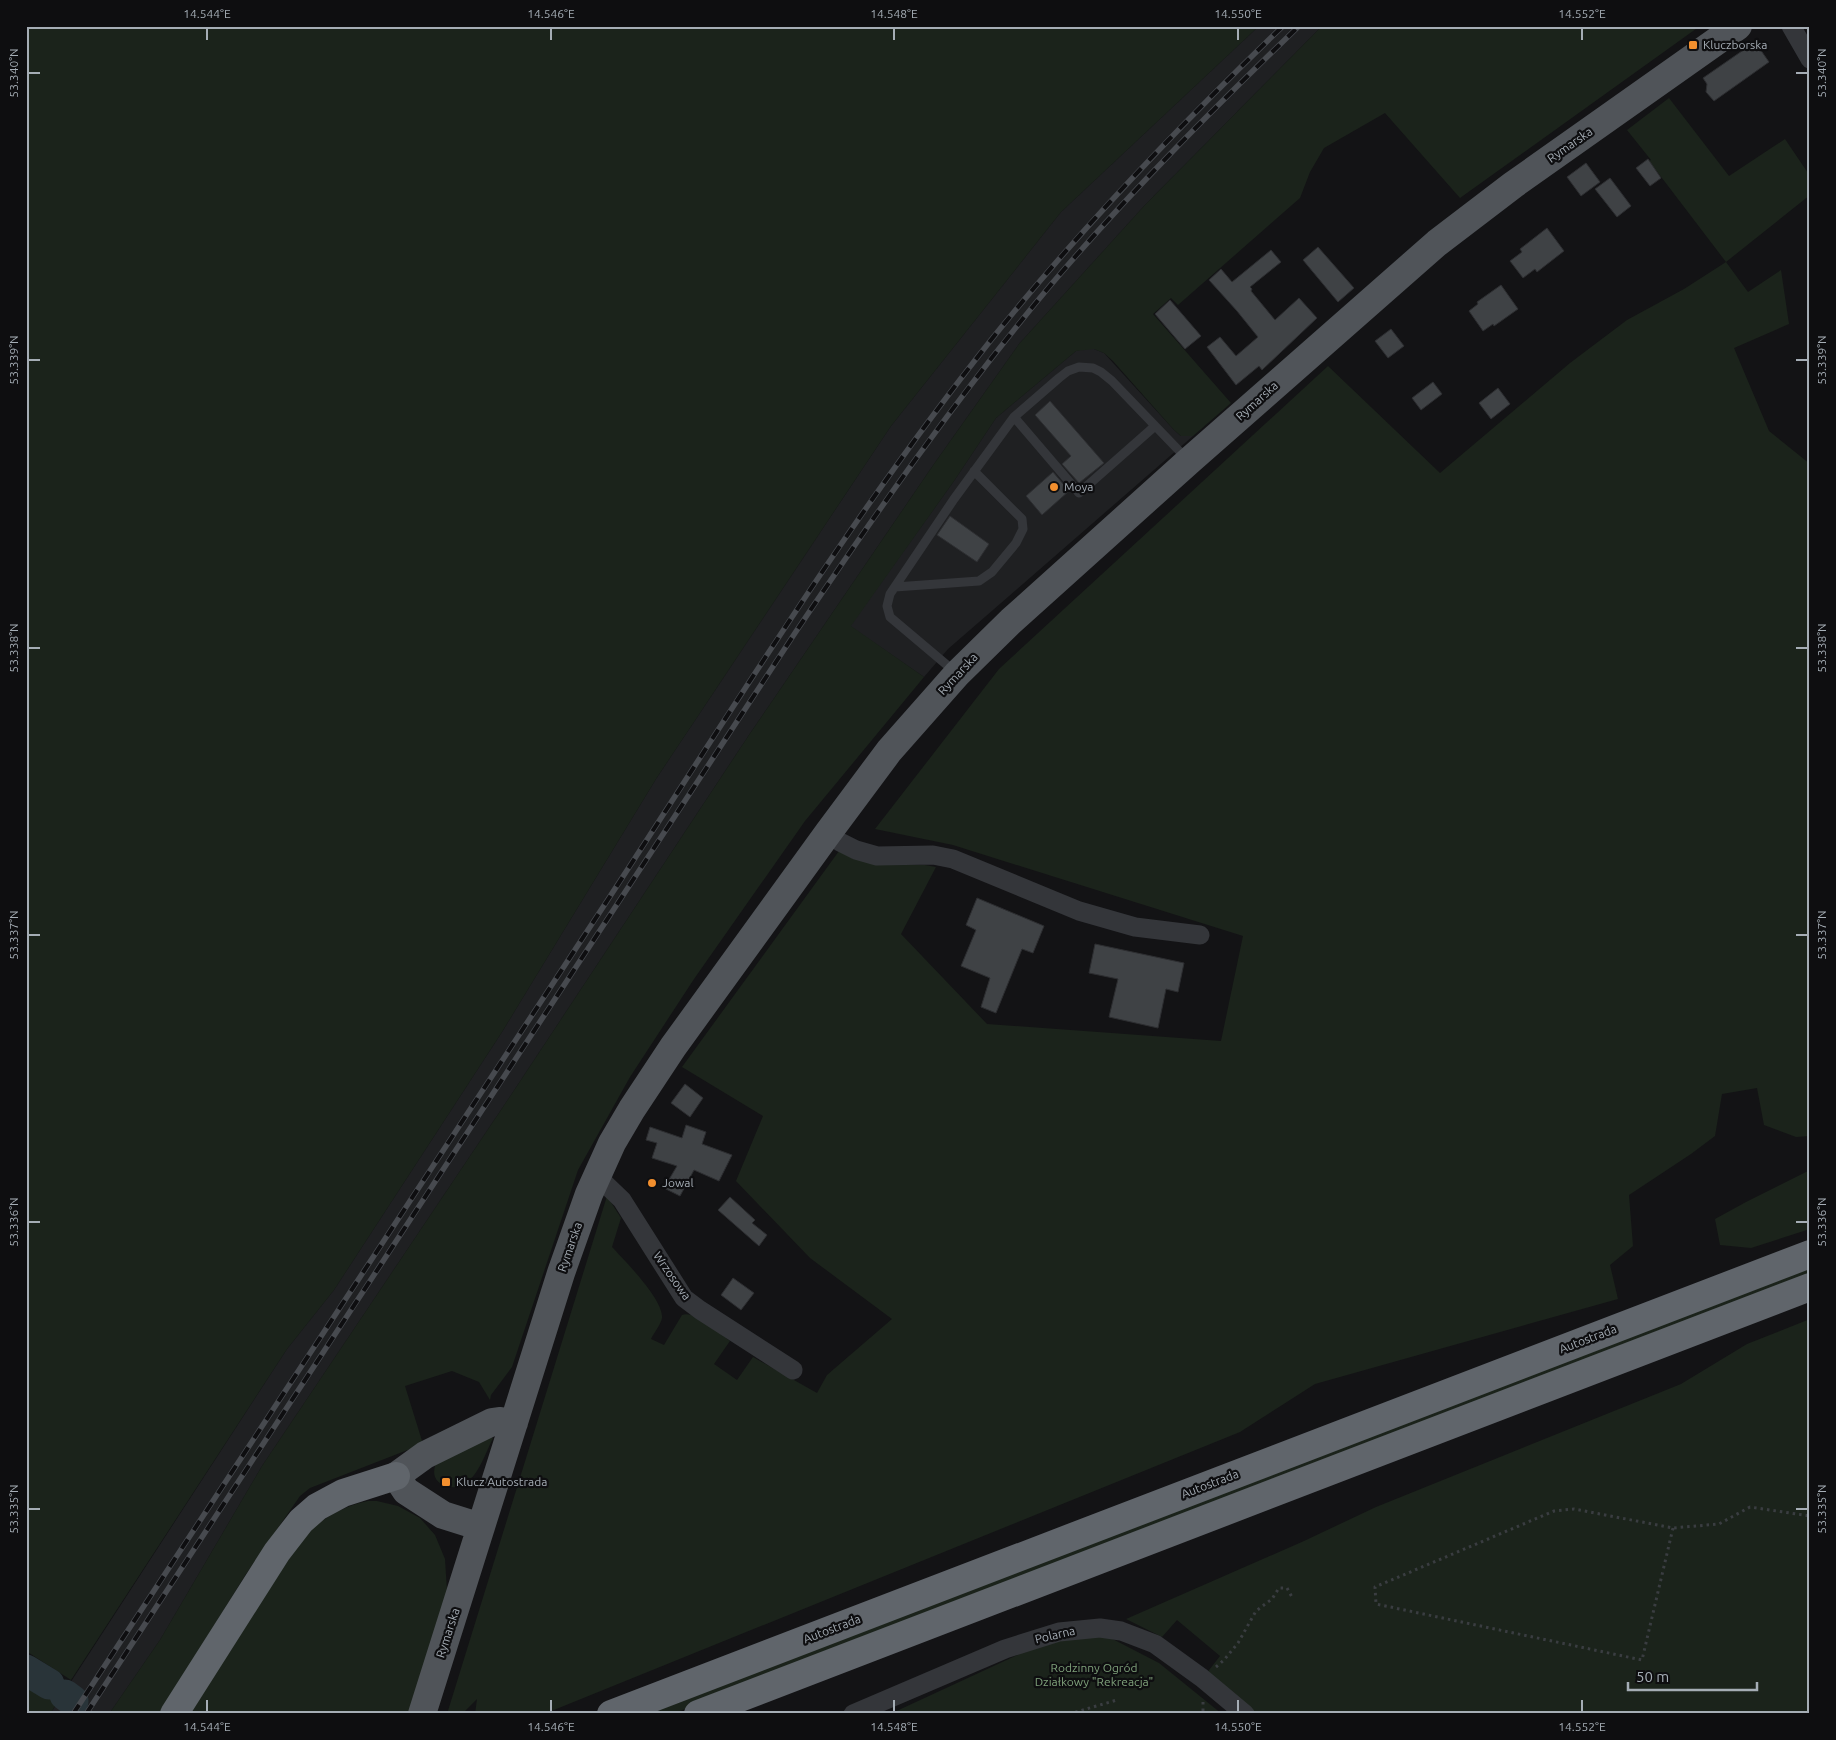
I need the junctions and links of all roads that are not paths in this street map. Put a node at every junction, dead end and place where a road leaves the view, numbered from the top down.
1 (1738, 26) edge
2 (1791, 26) edge
3 (1810, 59) edge
4 (1014, 417) junction
5 (1155, 426) junction
6 (1189, 461) junction
7 (974, 471) junction
8 (895, 587) junction
9 (957, 674) junction
10 (828, 833) junction
11 (1200, 935) dead end
12 (597, 1176) junction
13 (1810, 1254) edge
14 (1810, 1287) edge
15 (793, 1370) dead end
16 (514, 1423) junction
17 (396, 1476) junction
18 (481, 1527) junction
19 (174, 1714) edge
20 (422, 1714) edge
21 (611, 1714) edge
22 (698, 1714) edge
23 (853, 1714) edge
24 (1245, 1714) edge

1 - 6 main road, Rymarska
2 - 3 street
4 - 5 lane
4 - 5 lane
4 - 7 lane
5 - 6 lane
6 - 9 main road, Rymarska
7 - 8 lane
7 - 8 lane
8 - 9 lane
9 - 10 main road, Rymarska
10 - 11 street
10 - 12 main road, Rymarska
12 - 15 street, Wrzosowa
12 - 16 main road, Rymarska
13 - 21 highway, Autostrada
14 - 22 highway
16 - 17 main road
16 - 18 main road, Rymarska
17 - 18 main road
17 - 19 highway
18 - 20 main road, Rymarska
23 - 24 street, Polarna

